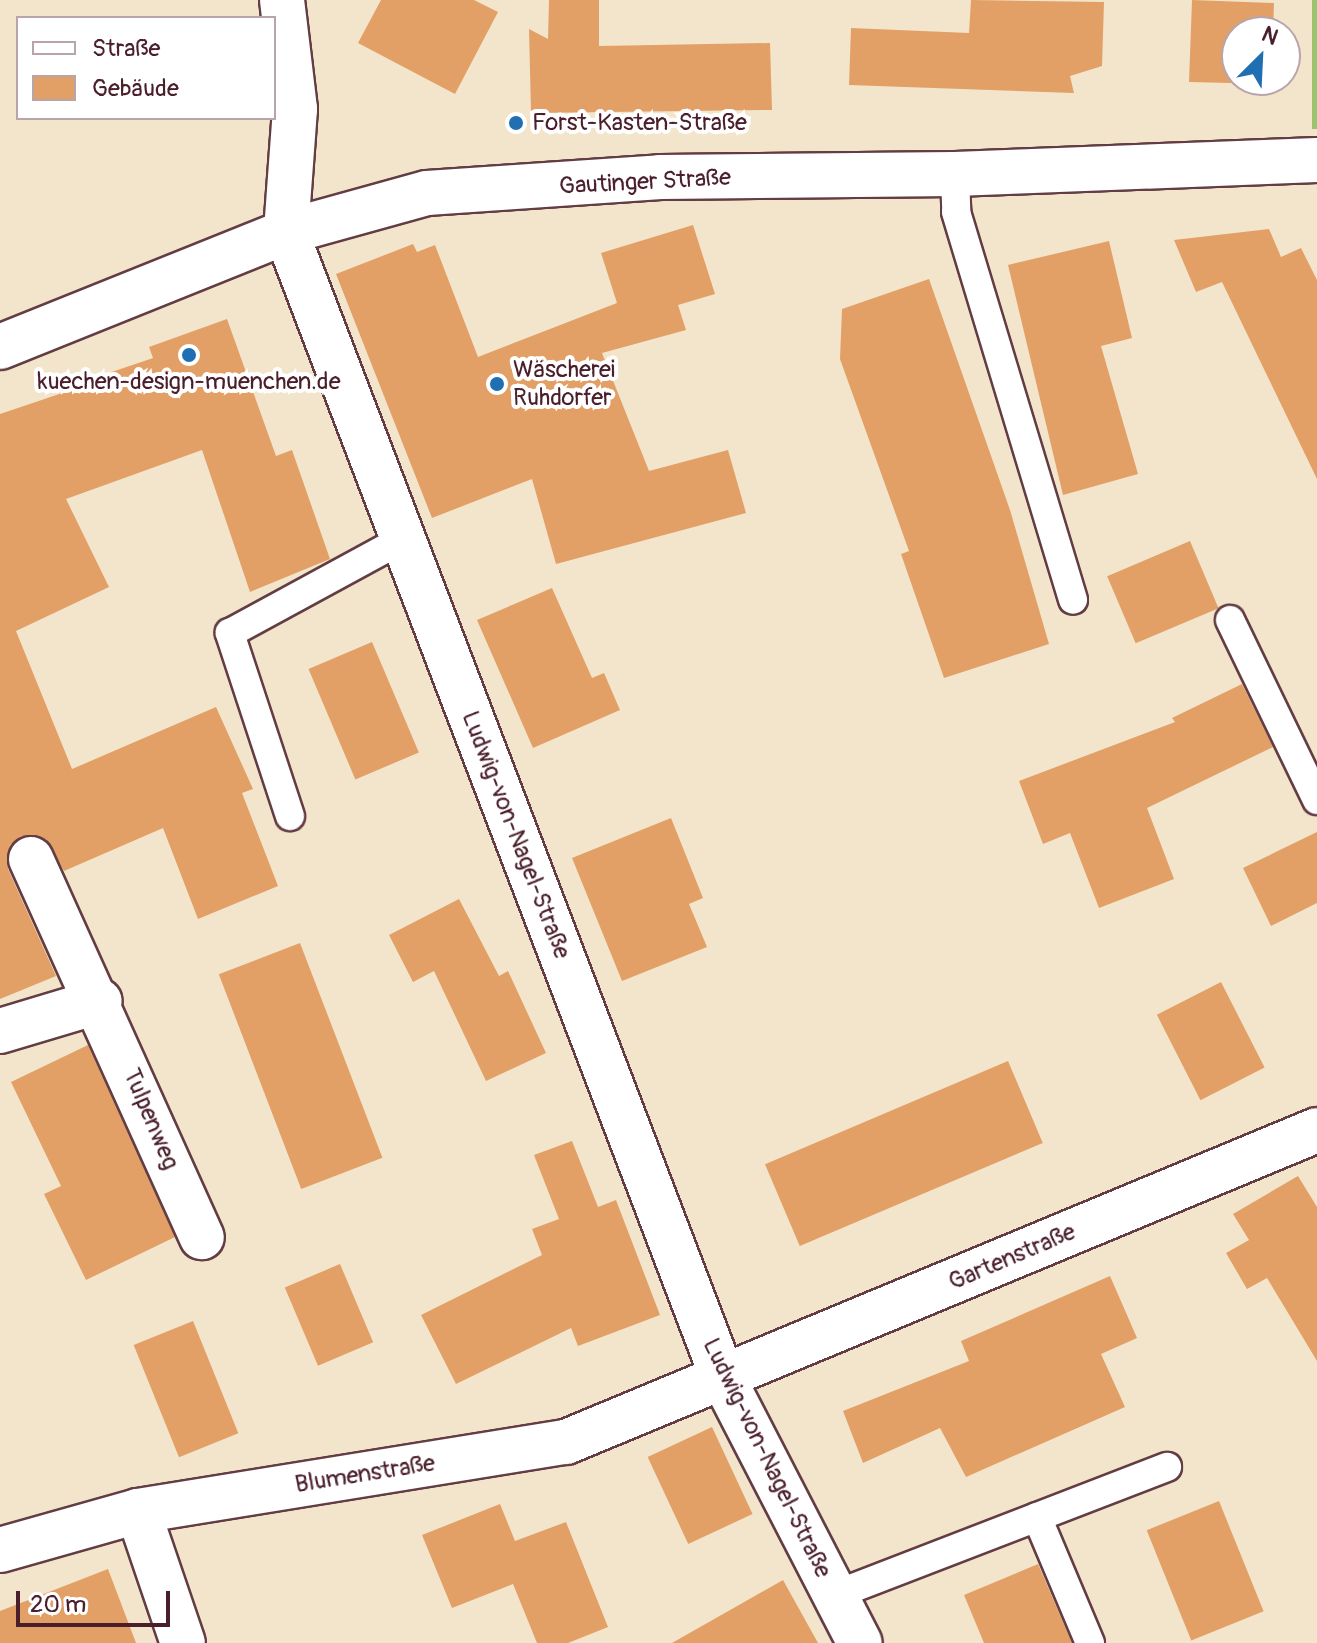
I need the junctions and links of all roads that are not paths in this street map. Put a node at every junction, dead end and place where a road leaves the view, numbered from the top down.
1 (282, 0) edge
2 (1317, 160) edge
3 (955, 174) junction
4 (286, 232) junction
5 (0, 347) edge
6 (403, 539) junction
7 (1073, 600) dead end
8 (1230, 620) dead end
9 (1317, 800) edge
10 (290, 816) dead end
11 (31, 859) dead end
12 (100, 1001) junction
13 (0, 1031) edge
14 (1312, 1143) edge
15 (202, 1237) dead end
16 (723, 1378) junction
17 (1167, 1467) dead end
18 (138, 1511) junction
19 (1037, 1517) junction
20 (0, 1550) edge
21 (835, 1595) junction
22 (183, 1643) edge
23 (860, 1643) edge
24 (1090, 1643) edge

1 - 4 street, Ludwig-von-Nagel-Straße
2 - 3 street, Gautinger Straße
3 - 4 street, Gautinger Straße
3 - 7 lane
4 - 5 street, Gautinger Straße
4 - 6 street, Ludwig-von-Nagel-Straße
6 - 10 lane
6 - 16 street, Ludwig-von-Nagel-Straße
8 - 9 lane
11 - 12 street, Tulpenweg
12 - 13 street
12 - 15 street, Tulpenweg
14 - 16 street, Gartenstraße
16 - 18 street, Blumenstraße
16 - 21 street, Ludwig-von-Nagel-Straße
17 - 19 lane
18 - 20 street, Blumenstraße
18 - 22 street
19 - 21 lane
19 - 24 lane
21 - 23 street, Ludwig-von-Nagel-Straße

